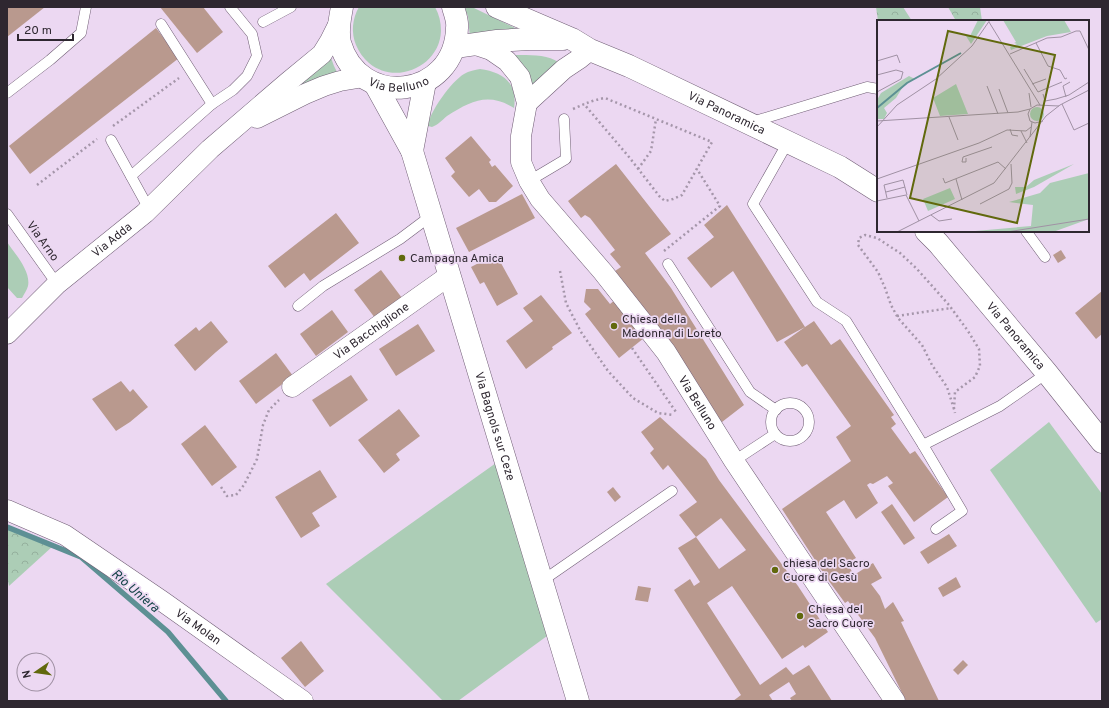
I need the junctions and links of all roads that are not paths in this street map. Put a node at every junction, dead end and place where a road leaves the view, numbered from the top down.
1 (86, 7) edge
2 (230, 7) edge
3 (291, 7) edge
4 (453, 7) edge
5 (497, 7) edge
6 (341, 12) edge
7 (263, 22) dead end
8 (161, 24) dead end
9 (581, 44) junction
10 (464, 46) junction
11 (370, 80) junction
12 (425, 82) junction
13 (877, 89) edge
14 (7, 93) edge
15 (527, 103) junction
16 (212, 104) junction
17 (564, 119) road end
18 (748, 123) junction
19 (111, 140) dead end
20 (788, 142) junction
21 (215, 145) junction
22 (412, 151) junction
23 (131, 176) junction
24 (529, 181) junction
25 (877, 190) edge
26 (149, 209) junction
27 (7, 214) edge
28 (432, 215) junction
29 (927, 232) edge
30 (1027, 232) edge
31 (1044, 257) dead end
32 (668, 264) road end
33 (450, 274) junction
34 (58, 284) junction
35 (298, 306) dead end
36 (7, 334) edge
37 (1047, 373) junction
38 (292, 387) road end
39 (776, 410) junction
40 (775, 434) junction
41 (1102, 442) edge
42 (923, 445) junction
43 (734, 461) junction
44 (672, 491) dead end
45 (7, 510) edge
46 (936, 529) dead end
47 (542, 581) junction
48 (303, 701) edge
49 (578, 701) edge
50 (895, 701) edge

1 - 14 lane
2 - 16 lane
3 - 7 lane
4 - 10 main road, Via Belluno
5 - 9 main road, Via Panoramica
6 - 11 main road, Via Belluno
6 - 21 street, Via Adda
8 - 16 lane
9 - 10 main road, Via Panoramica
9 - 15 street
9 - 18 main road, Via Panoramica
10 - 12 main road, Via Belluno
10 - 15 street, Via Belluno
11 - 12 main road, Via Belluno
11 - 21 street, Via Adda
11 - 22 main road, Via Bagnols sur Ceze
12 - 22 main road, Via Bagnols sur Ceze
13 - 18 lane
15 - 24 street, Via Belluno
16 - 23 lane
17 - 24 lane
18 - 20 main road, Via Panoramica
19 - 23 lane
20 - 25 main road, Via Panoramica
20 - 42 lane
21 - 26 street, Via Adda
22 - 28 main road, Via Bagnols sur Ceze
23 - 26 lane
24 - 43 street, Via Belluno
26 - 34 street, Via Adda
27 - 34 lane, Via Arno
28 - 33 main road, Via Bagnols sur Ceze
28 - 35 lane
29 - 37 main road, Via Panoramica
30 - 31 lane
32 - 39 lane
33 - 38 street, Via Bacchiglione
33 - 47 main road, Via Bagnols sur Ceze
34 - 36 street, Via Adda
37 - 41 main road, Via Panoramica
37 - 42 lane
39 - 40 lane
39 - 40 lane
40 - 43 lane
42 - 46 lane
43 - 50 street, Via Belluno
44 - 47 lane
45 - 48 street, Via Molan
47 - 49 main road, Via Bagnols sur Ceze

